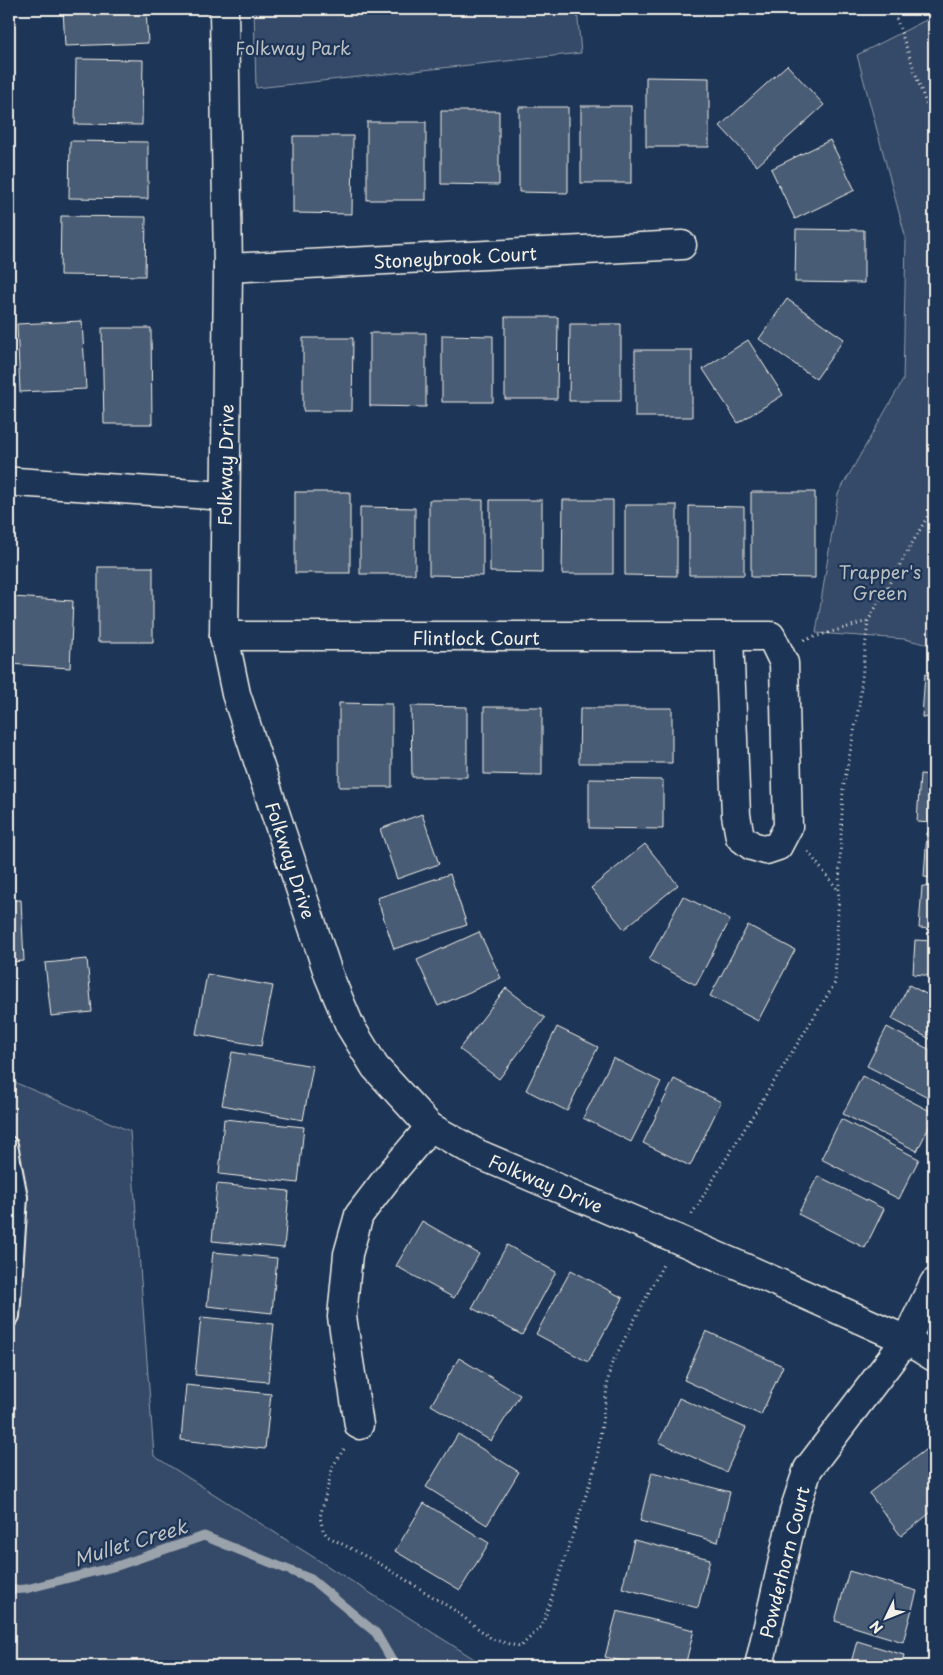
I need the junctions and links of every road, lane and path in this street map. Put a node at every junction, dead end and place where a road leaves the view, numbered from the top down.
1 (224, 9) edge
2 (893, 9) edge
3 (934, 163) edge
4 (682, 245) dead end
5 (228, 268) junction
6 (16, 482) dead end
7 (225, 496) junction
8 (934, 505) edge
9 (868, 622) junction
10 (224, 636) junction
11 (729, 637) junction
12 (776, 648) junction
13 (788, 827) junction
14 (839, 890) junction
15 (430, 1127) junction
16 (9, 1145) edge
17 (676, 1239) junction
18 (934, 1283) edge
19 (9, 1320) edge
20 (906, 1340) junction
21 (934, 1357) edge
22 (359, 1425) joint
23 (759, 1666) edge

1 - 5 street, Folkway Drive
2 - 3 path
4 - 5 street, Stoneybrook Court
5 - 7 street, Folkway Drive
6 - 7 street
7 - 10 street, Folkway Drive
8 - 9 path
9 - 12 path
9 - 14 path
10 - 11 street, Flintlock Court
10 - 15 street, Folkway Drive
11 - 12 street, Flintlock Court
11 - 13 street
12 - 13 street
13 - 14 path
14 - 17 path
15 - 17 street, Folkway Drive
15 - 22 street
16 - 19 lane
17 - 20 street, Folkway Drive
17 - 22 path
18 - 20 street, Powderhorn Court
20 - 21 street, Folkway Drive
20 - 23 street, Powderhorn Court

